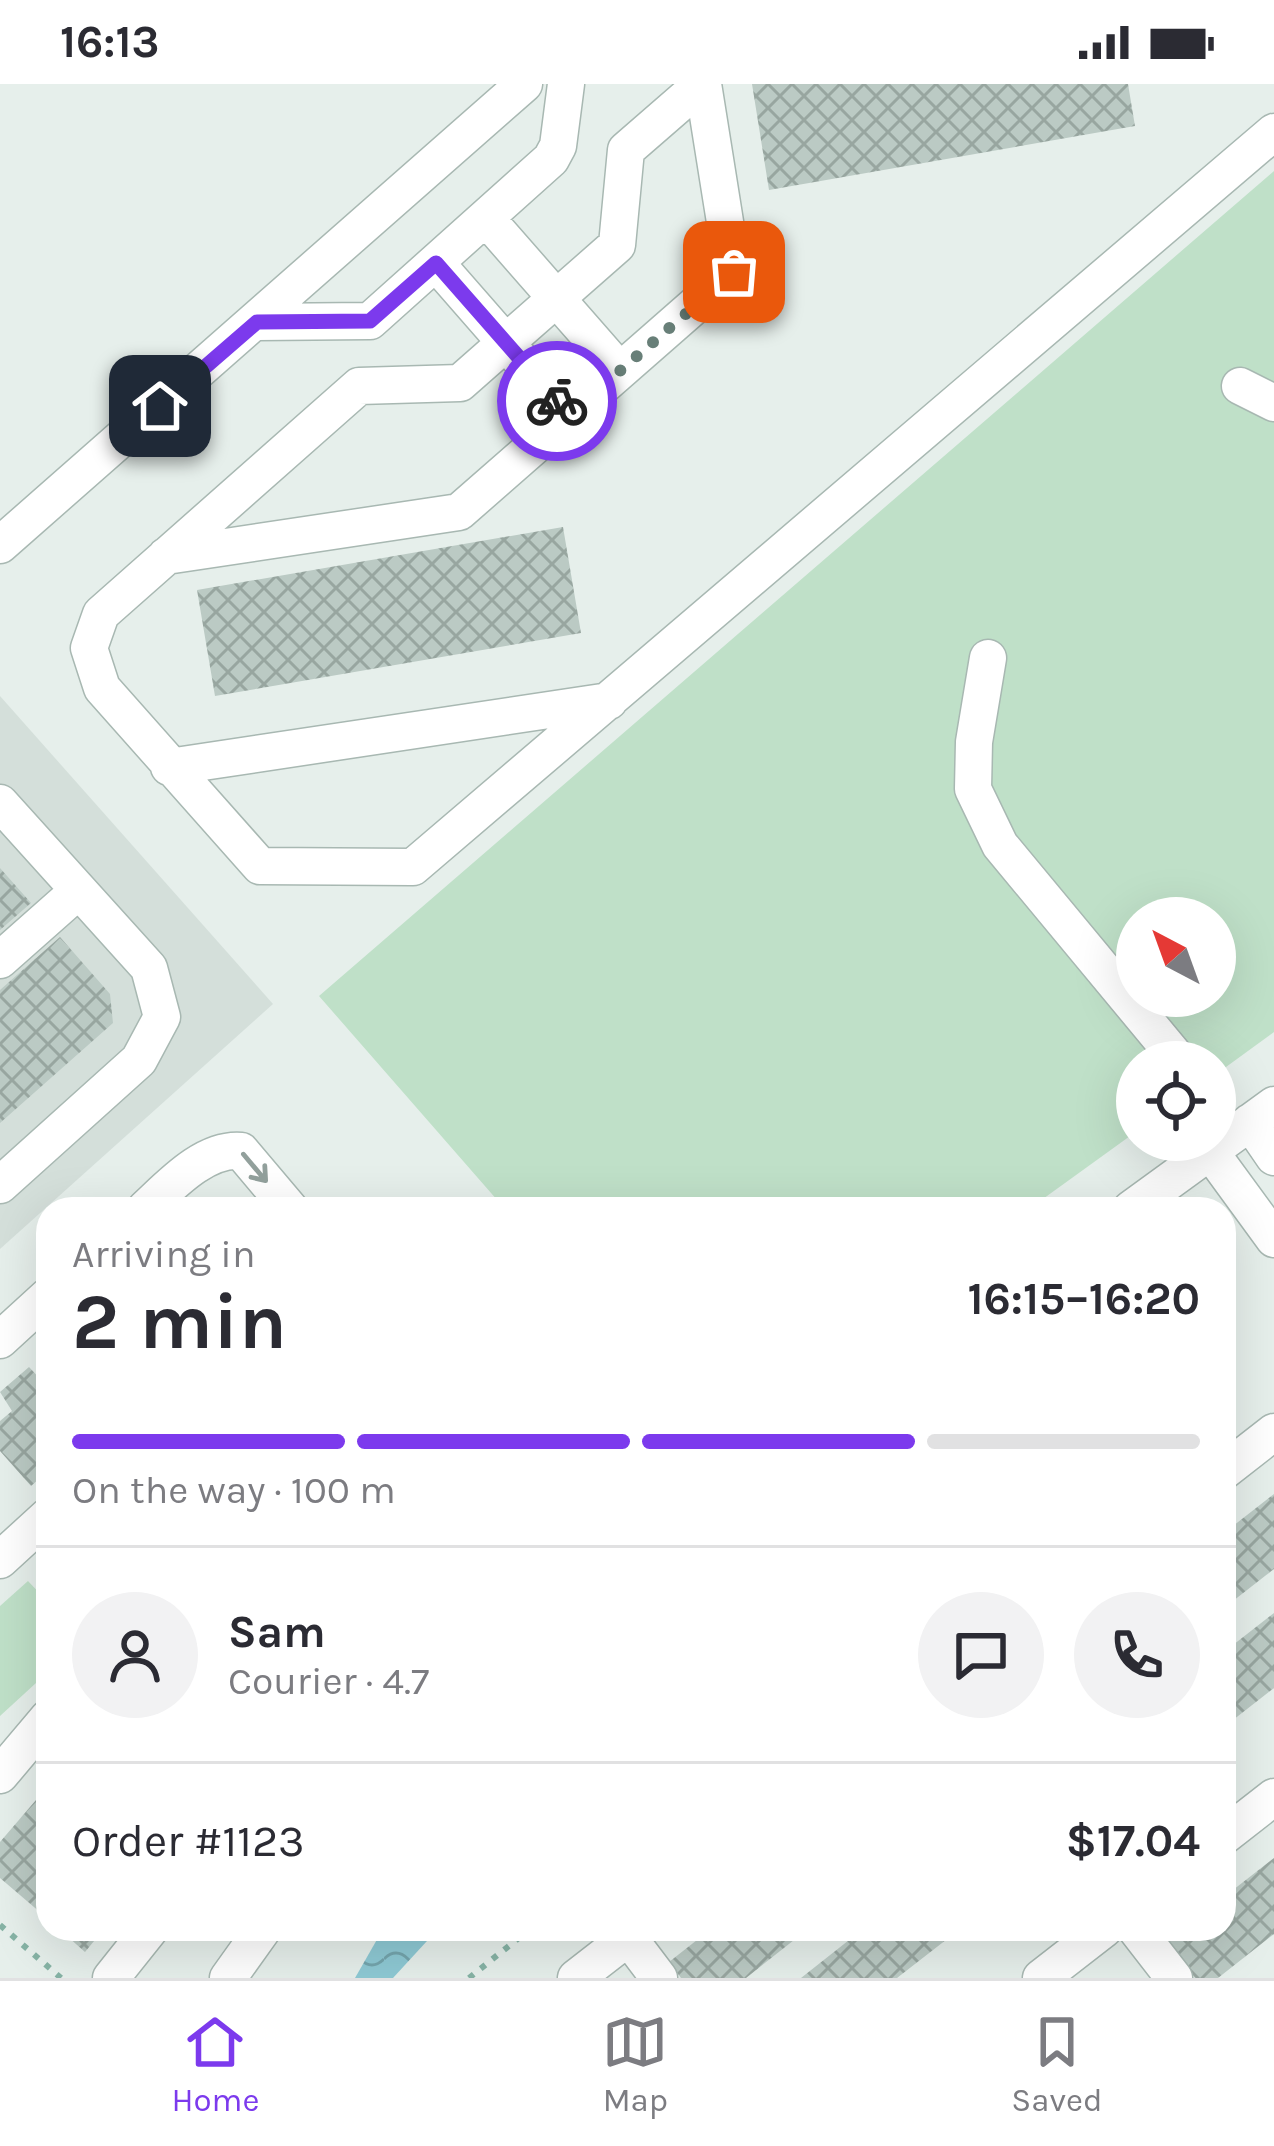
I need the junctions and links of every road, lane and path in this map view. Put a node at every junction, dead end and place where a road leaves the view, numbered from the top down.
1 (524, 84) edge
2 (566, 84) edge
3 (702, 84) edge
4 (1274, 132) edge
5 (486, 218) junction
6 (436, 263) junction
7 (556, 298) junction
8 (257, 322) junction
9 (506, 342) junction
10 (620, 371) junction
11 (1240, 386) dead end
12 (1274, 403) edge
13 (569, 415) junction
14 (0, 545) edge
15 (166, 556) junction
16 (988, 658) dead end
17 (613, 700) junction
18 (169, 766) junction
19 (0, 803) edge
20 (78, 891) junction
21 (0, 960) edge
22 (1163, 1041) edge
23 (1236, 1124) edge
24 (1274, 1157) edge
25 (1190, 1161) edge
26 (0, 1185) edge
27 (160, 1197) edge
28 (280, 1197) edge
29 (1146, 1197) edge
30 (1274, 1239) edge
31 (36, 1307) edge
32 (0, 1340) edge
33 (1274, 1432) edge
34 (1236, 1462) edge
35 (36, 1527) edge
36 (0, 1560) edge
37 (36, 1732) edge
38 (0, 1775) edge
39 (1274, 1797) edge
40 (1236, 1827) edge
41 (0, 1924) edge
42 (140, 1941) edge
43 (254, 1941) edge
44 (515, 1941) edge
45 (623, 1941) edge
46 (638, 1941) edge
47 (1089, 1941) edge
48 (1145, 1941) edge
49 (62, 1978) edge
50 (111, 1978) edge
51 (228, 1978) edge
52 (470, 1978) edge
53 (576, 1978) edge
54 (659, 1978) edge
55 (1041, 1978) edge
56 (1174, 1978) edge

1 - 8 street
2 - 5 street
3 - 7 street
3 - 10 street
4 - 17 street
5 - 6 street
5 - 7 street
6 - 8 street
6 - 9 street
7 - 9 street
7 - 10 street
8 - 14 street
9 - 13 street
9 - 15 street
10 - 13 street
11 - 12 street
13 - 15 street
15 - 18 street
16 - 22 street
17 - 18 street
17 - 18 street
19 - 20 street
20 - 21 street
20 - 26 street
23 - 24 street
23 - 30 street
25 - 29 street
27 -> 28 street
31 - 32 street
33 - 34 street
35 - 36 street
37 - 38 street
39 - 40 street
41 - 49 path
42 - 50 street
43 - 51 street
44 - 52 path
45 - 53 street
46 - 54 street
47 - 55 street
48 - 56 street

